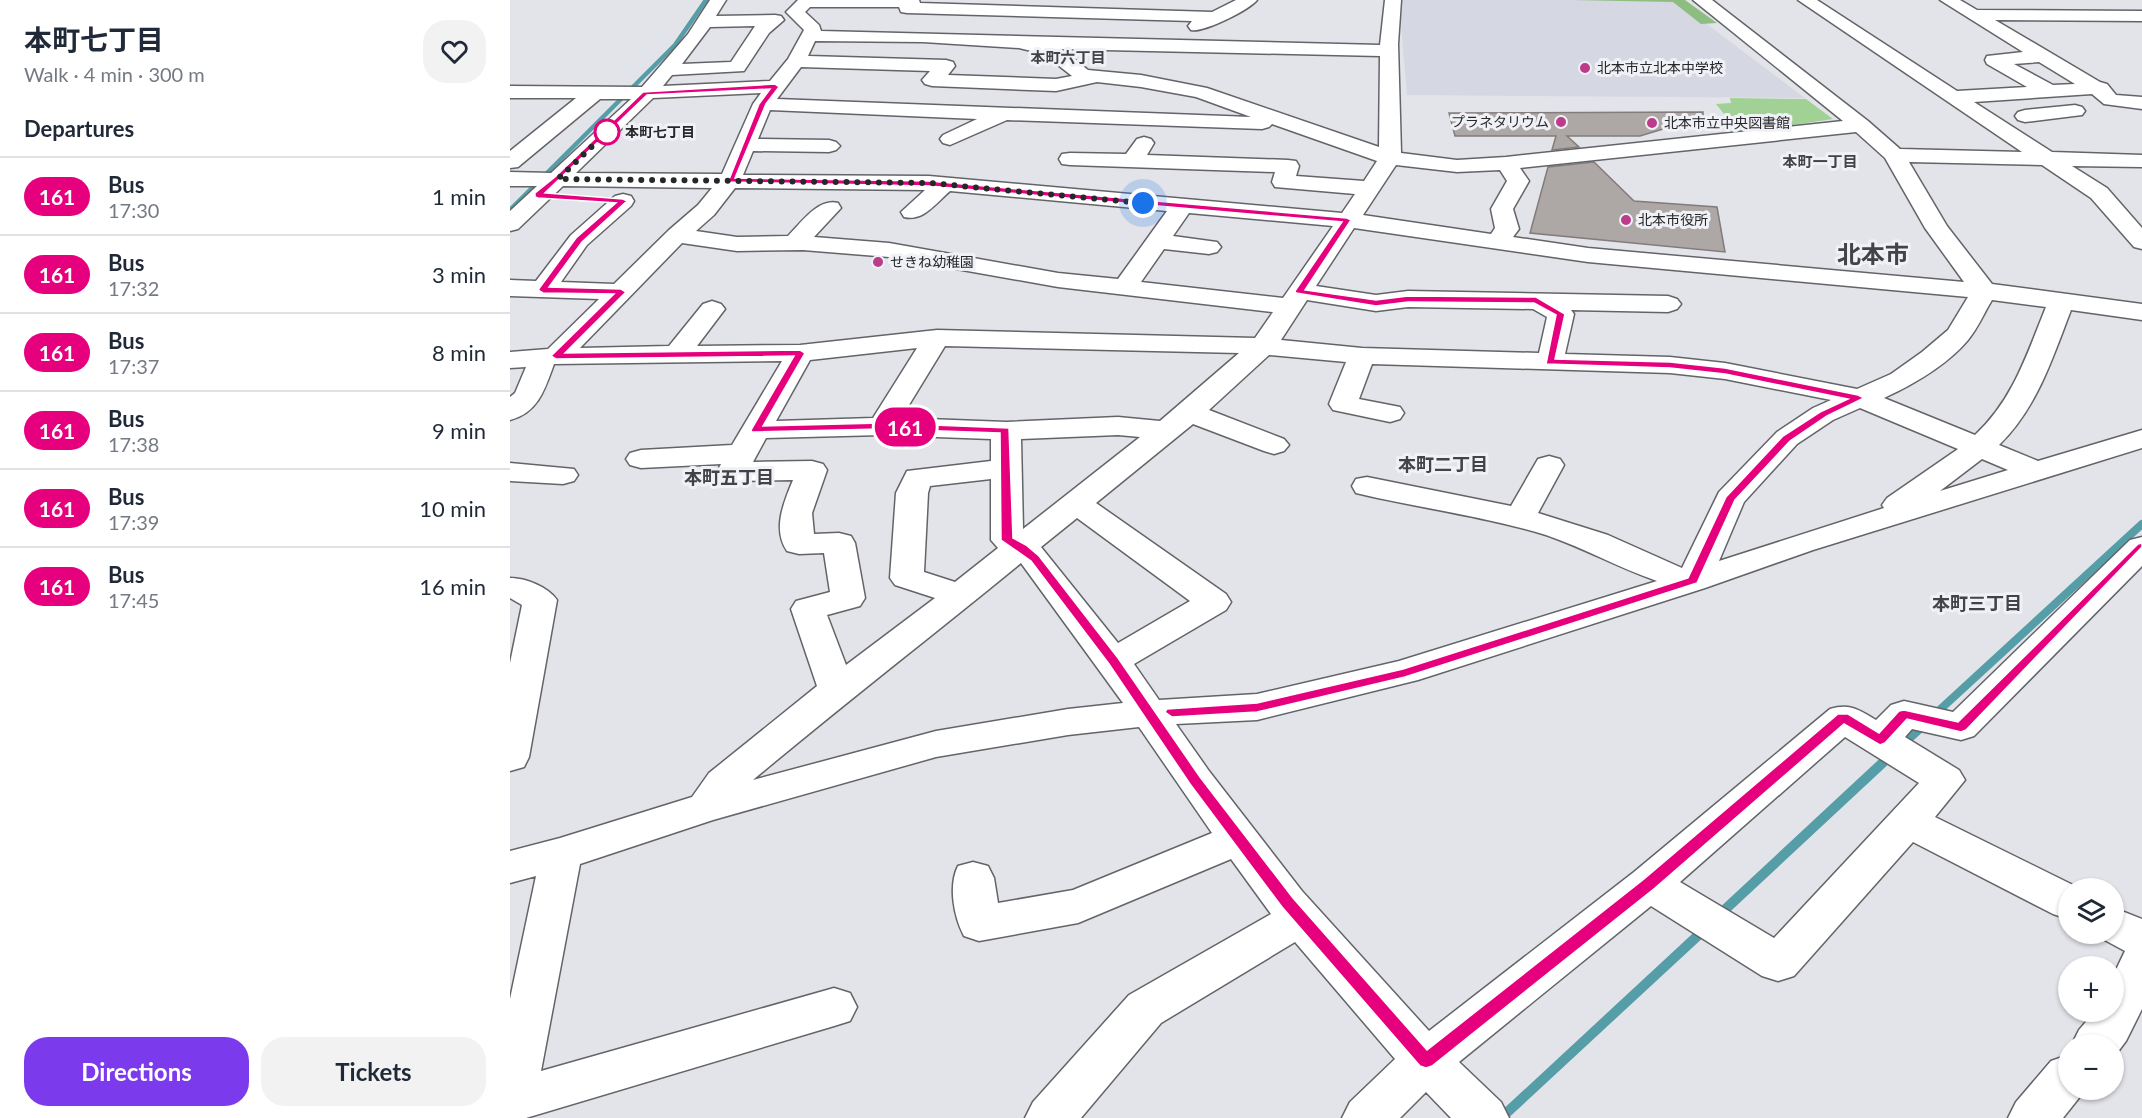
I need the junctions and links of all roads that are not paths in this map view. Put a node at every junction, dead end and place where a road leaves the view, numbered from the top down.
1 (718, 0) edge
2 (1249, 0) edge
3 (1393, 0) edge
4 (1701, 0) edge
5 (1806, 0) edge
6 (1948, 0) edge
7 (1975, 15) junction
8 (806, 16) edge
9 (2142, 16) edge
10 (1216, 17) junction
11 (704, 22) junction
12 (905, 30) dead end
13 (1194, 38) junction
14 (1018, 43) junction
15 (2042, 56) junction
16 (1389, 60) junction
17 (796, 61) junction
18 (667, 70) junction
19 (1095, 77) junction
20 (2096, 88) junction
21 (2142, 88) edge
22 (2049, 91) junction
23 (595, 93) junction
24 (645, 93) junction
25 (513, 95) edge
26 (1952, 97) junction
27 (765, 103) junction
28 (2142, 103) edge
29 (1005, 114) junction
30 (2025, 116) dead end
31 (1232, 123) junction
32 (1292, 123) junction
33 (1861, 125) junction
34 (977, 126) junction
35 (1149, 134) junction
36 (950, 139) dead end
37 (746, 145) junction
38 (829, 146) dead end
39 (1894, 155) junction
40 (1390, 158) junction
41 (2045, 158) junction
42 (1070, 159) dead end
43 (1133, 161) junction
44 (2142, 161) edge
45 (510, 162) edge
46 (1506, 164) junction
47 (510, 179) edge
48 (558, 179) junction
49 (730, 180) junction
50 (944, 185) junction
51 (1371, 188) junction
52 (538, 195) junction
53 (1182, 206) junction
54 (830, 208) dead end
55 (912, 212) dead end
56 (1347, 220) junction
57 (510, 224) edge
58 (677, 235) junction
59 (1158, 241) junction
60 (1497, 241) junction
61 (2142, 242) edge
62 (794, 243) junction
63 (1209, 247) dead end
64 (510, 288) edge
65 (1124, 288) junction
66 (543, 290) junction
67 (1984, 291) junction
68 (621, 292) junction
69 (1294, 299) junction
70 (1536, 300) junction
71 (2061, 302) junction
72 (1668, 304) dead end
73 (712, 309) dead end
74 (2142, 312) edge
75 (937, 338) junction
76 (1263, 346) junction
77 (800, 353) junction
78 (677, 354) junction
79 (1362, 356) junction
80 (549, 357) junction
81 (510, 360) edge
82 (1550, 362) junction
83 (1858, 398) junction
84 (510, 411) edge
85 (1390, 413) dead end
86 (1178, 422) junction
87 (882, 426) junction
88 (1005, 430) junction
89 (2142, 439) edge
90 (749, 442) junction
91 (1274, 445) dead end
92 (1978, 447) junction
93 (641, 459) dead end
94 (1549, 465) dead end
95 (1006, 468) junction
96 (510, 472) edge
97 (2039, 472) junction
98 (563, 475) dead end
99 (1367, 486) dead end
100 (1076, 503) junction
101 (1521, 518) junction
102 (1877, 520) junction
103 (1022, 547) junction
104 (2142, 547) edge
105 (1693, 580) junction
106 (510, 588) edge
107 (961, 595) junction
108 (1113, 661) junction
109 (519, 665) edge
110 (837, 689) junction
111 (1150, 713) junction
112 (1880, 740) junction
113 (510, 757) edge
114 (706, 807) junction
115 (1908, 821) junction
116 (1239, 839) junction
117 (561, 854) junction
118 (510, 867) edge
119 (973, 878) dead end
120 (1649, 884) junction
121 (2058, 897) edge
122 (1300, 918) junction
123 (2124, 930) edge
124 (2142, 939) edge
125 (2142, 962) edge
126 (834, 1007) dead end
127 (2104, 1034) edge
128 (516, 1052) edge
129 (1426, 1061) junction
130 (2058, 1088) edge
131 (510, 1095) edge
132 (510, 1101) edge
133 (1050, 1118) edge
134 (1367, 1118) edge
135 (1484, 1118) edge
136 (2033, 1118) edge

1 - 11 street
2 - 10 street
3 - 16 street
4 - 33 street
5 - 26 street
6 - 7 street
7 - 9 street
7 - 15 street
8 - 10 street
8 - 12 street
8 - 14 street
8 - 17 street
10 - 13 street
11 - 18 street
11 - 18 street
13 - 14 street
13 - 16 street
13 - 16 street
14 - 19 street
15 - 20 street
15 - 22 street
16 - 40 street
17 - 19 street
17 - 27 street
18 - 24 street
19 - 32 street
20 - 21 street
20 - 22 street
20 - 28 street
22 - 26 street
23 - 24 street
23 - 25 street
23 - 45 street
24 - 27 street
24 - 48 street
26 - 41 street
27 - 29 street
27 - 34 street
27 - 37 street
28 - 30 street
29 - 31 street
29 - 34 street
31 - 32 street
31 - 35 street
32 - 40 street
33 - 39 street
33 - 46 street
34 - 35 street
34 - 36 street
35 - 43 street
37 - 38 street
37 - 49 street
39 - 41 street
39 - 67 street
40 - 46 street
40 - 51 street
41 - 44 street
41 - 61 street
42 - 43 street
43 - 51 street
46 - 60 street
47 - 48 street
48 - 49 street
48 - 52 street
49 - 50 street
49 - 58 street
50 - 53 street
50 - 55 street
51 - 56 street
52 - 57 street
52 - 66 street
53 - 56 street
53 - 59 street
54 - 62 street
56 - 60 street
56 - 69 street
58 - 62 street
58 - 68 street
59 - 63 street
59 - 65 street
60 - 67 street
62 - 65 street
64 - 66 street
65 - 69 street
66 - 68 street
67 - 71 street
67 - 83 street
68 - 80 street
69 - 70 street
69 - 76 street
70 - 72 street
70 - 82 street
71 - 74 street
71 - 92 street
73 - 78 street
75 - 76 street
75 - 77 street
75 - 87 street
76 - 79 street
76 - 86 street
77 - 78 street
77 - 90 street
78 - 80 street
79 - 82 street
79 - 85 street
80 - 81 street
80 - 84 street
82 - 83 street
83 - 92 street
83 - 105 street
86 - 88 street
86 - 91 street
86 - 100 street
87 - 88 street
87 - 90 street
88 - 95 street
89 - 97 street
90 - 93 street
90 - 110 street
92 - 97 street
92 - 102 street
94 - 101 street
95 - 103 street
95 - 107 street
96 - 98 street
97 - 102 street
99 - 101 street
100 - 103 street
100 - 108 street
101 - 105 street
102 - 105 street
103 - 107 street
103 - 108 street
104 - 112 street
105 - 111 street
106 - 109 street
107 - 110 street
108 - 111 street
109 - 113 street
110 - 114 street
111 - 114 street
111 - 116 street
112 - 115 street
112 - 120 street
114 - 117 street
115 - 120 street
115 - 121 street
116 - 119 street
116 - 122 street
117 - 118 street
117 - 128 street
120 - 129 street
122 - 129 street
122 - 133 street
123 - 124 street
125 - 127 street
126 - 132 street
128 - 131 street
129 - 134 street
129 - 135 street
130 - 136 street

